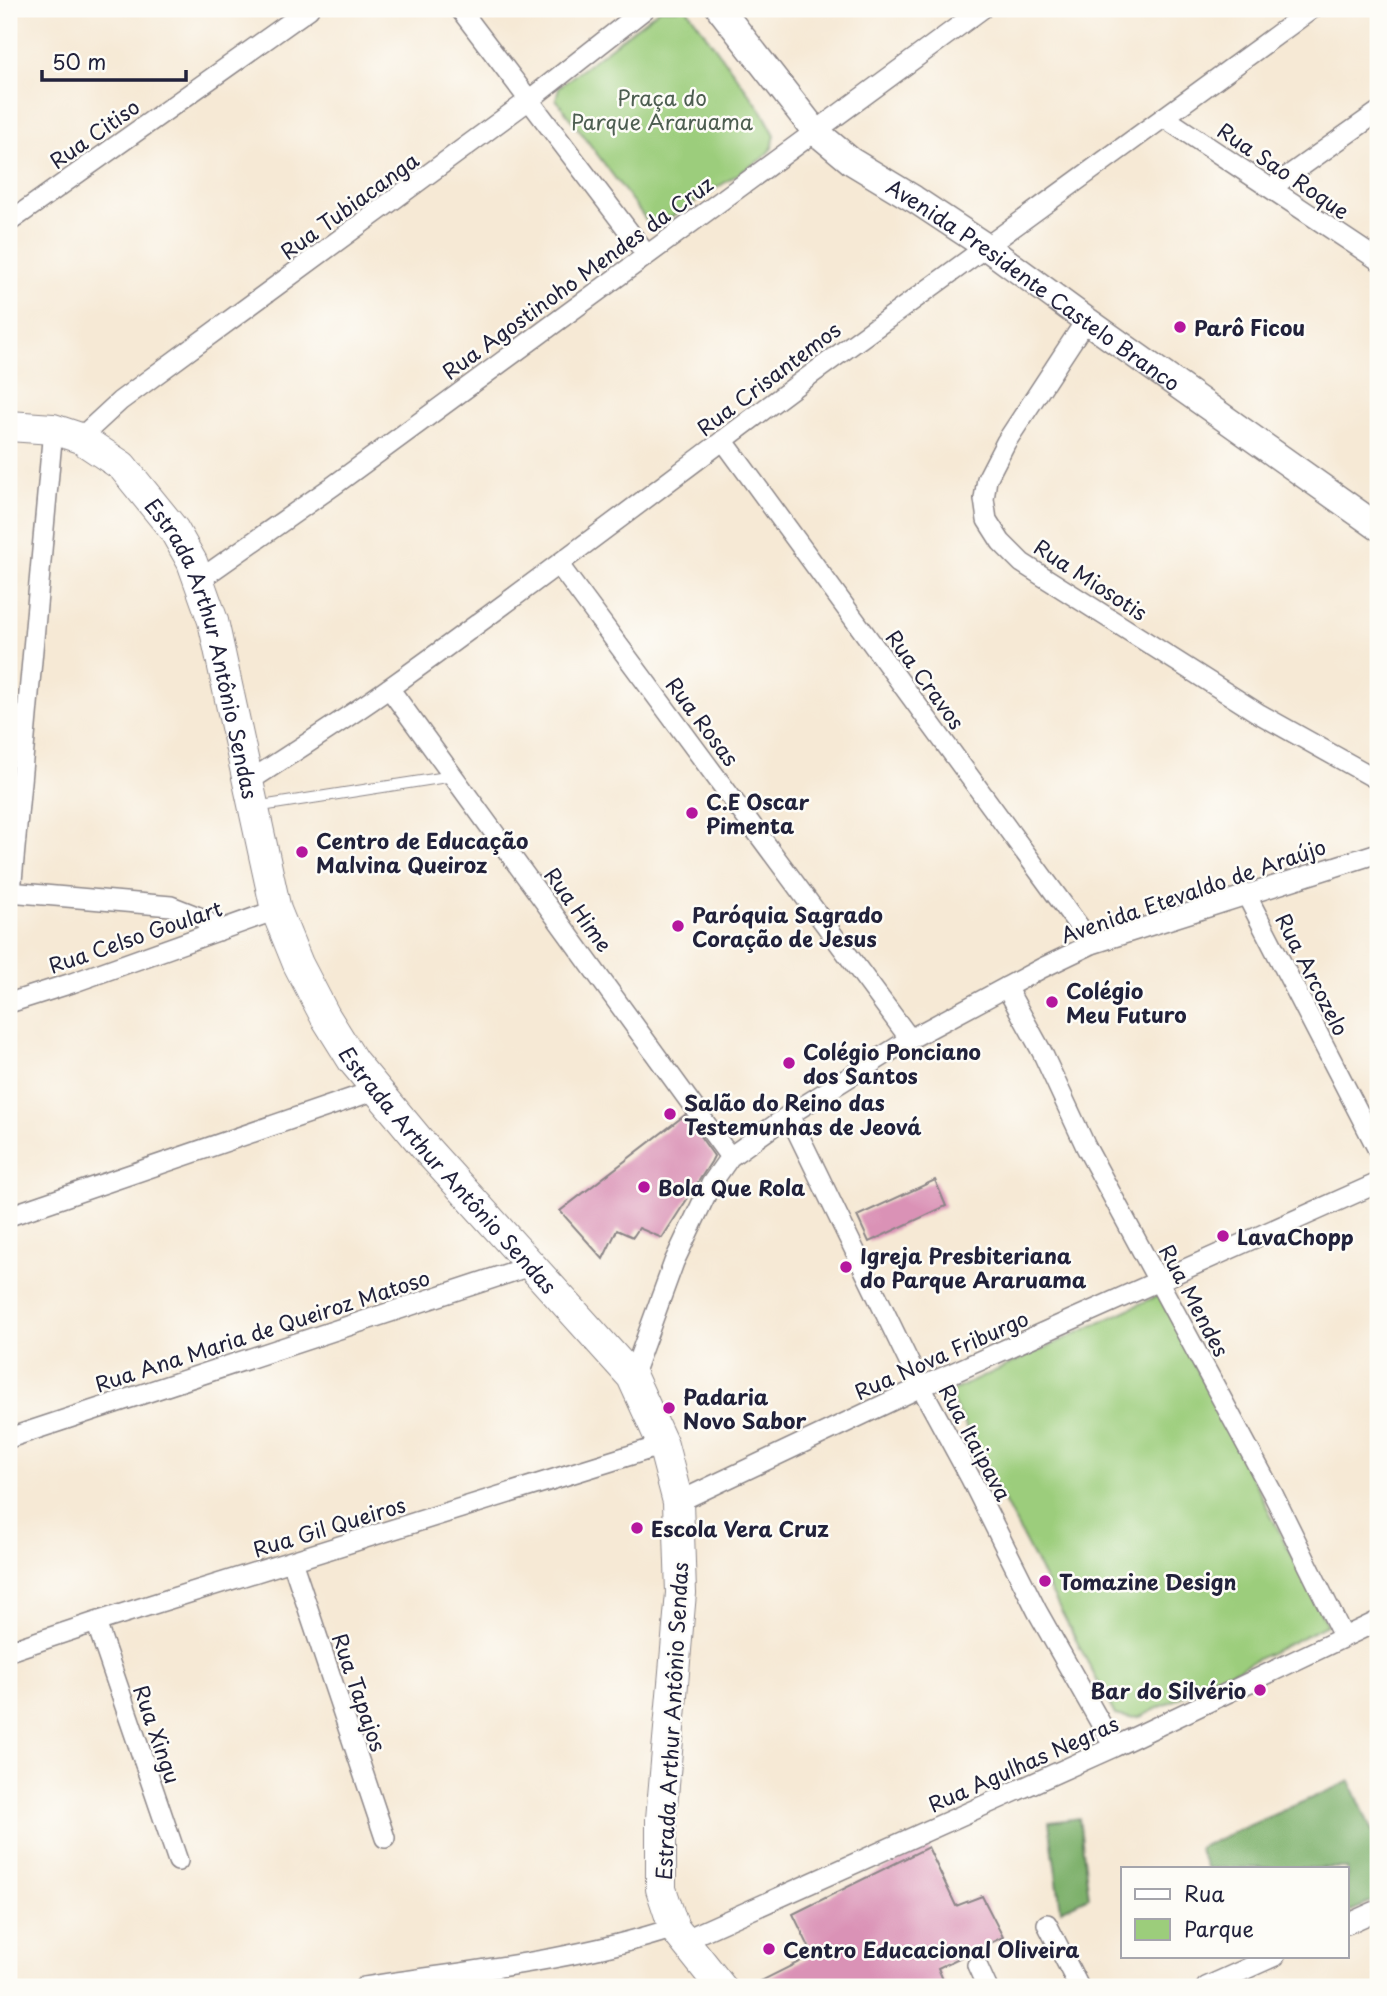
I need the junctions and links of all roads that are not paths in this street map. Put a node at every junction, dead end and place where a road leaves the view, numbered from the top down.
1 (309, 9) edge
2 (460, 9) edge
3 (645, 9) edge
4 (720, 9) edge
5 (982, 9) edge
6 (1312, 9) edge
7 (529, 100) junction
8 (1378, 113) edge
9 (1165, 118) junction
10 (815, 131) junction
11 (1272, 188) junction
12 (9, 222) edge
13 (985, 246) junction
14 (646, 254) junction
15 (1378, 261) edge
16 (1086, 320) junction
17 (9, 426) edge
18 (67, 434) junction
19 (723, 440) junction
20 (1378, 527) edge
21 (559, 565) junction
22 (199, 580) junction
23 (389, 688) junction
24 (453, 776) junction
25 (1378, 780) edge
26 (252, 794) junction
27 (1378, 853) edge
28 (10, 892) edge
29 (1246, 894) junction
30 (276, 910) junction
31 (218, 931) junction
32 (1092, 944) junction
33 (1006, 987) junction
34 (9, 1003) edge
35 (910, 1039) junction
36 (376, 1090) junction
37 (789, 1115) junction
38 (1378, 1150) edge
39 (730, 1157) junction
40 (1378, 1183) edge
41 (9, 1216) edge
42 (530, 1266) junction
43 (1159, 1281) junction
44 (632, 1377) junction
45 (921, 1387) junction
46 (9, 1438) edge
47 (663, 1446) junction
48 (678, 1502) junction
49 (292, 1561) junction
50 (1378, 1621) edge
51 (96, 1622) junction
52 (1343, 1636) junction
53 (9, 1651) edge
54 (1114, 1748) junction
55 (386, 1838) dead end
56 (178, 1861) dead end
57 (1378, 1910) edge
58 (1047, 1924) dead end
59 (1348, 1924) edge
60 (679, 1934) junction
61 (1271, 1958) edge
62 (977, 1965) dead end
63 (1226, 1983) edge
64 (364, 1987) edge
65 (721, 1987) edge
66 (988, 1987) edge
67 (1079, 1987) edge
68 (1206, 1987) edge

1 - 12 street, Rua Citiso
2 - 7 street
3 - 7 street, Rua Tubiacanga
4 - 10 street, Avenida Presidente Castelo Branco
5 - 10 street, Rua Agostinoho Mendes da Cruz
6 - 9 street, Rua Crisantemos
7 - 14 street
7 - 18 street, Rua Tubiacanga
8 - 11 street
9 - 11 street, Rua Sao Roque
9 - 13 street, Rua Crisantemos
10 - 13 street, Avenida Presidente Castelo Branco
10 - 14 street, Rua Agostinoho Mendes da Cruz
11 - 15 street, Rua Sao Roque
13 - 16 street, Avenida Presidente Castelo Branco
13 - 19 street, Rua Crisantemos
14 - 22 street, Rua Agostinoho Mendes da Cruz
16 - 20 street, Avenida Presidente Castelo Branco
16 - 25 street, Rua Miosotis
17 - 18 main road, Estrada Arthur Antônio Sendas
18 - 22 main road, Estrada Arthur Antônio Sendas
18 - 28 street
19 - 21 street, Rua Crisantemos
19 - 32 street, Rua Cravos
21 - 23 street, Rua Crisantemos
21 - 35 street, Rua Rosas
22 - 26 main road, Estrada Arthur Antônio Sendas
23 - 24 street, Rua Hime
23 - 26 street, Rua Crisantemos
24 - 26 lane
24 - 39 street, Rua Hime
26 - 30 main road, Estrada Arthur Antônio Sendas
27 - 29 street, Avenida Etevaldo de Araújo
28 - 31 street
29 - 32 street, Avenida Etevaldo de Araújo
29 - 38 street, Rua Arcozelo
30 - 31 street, Rua Celso Goulart
30 - 36 main road, Estrada Arthur Antônio Sendas
31 - 34 street, Rua Celso Goulart
32 - 33 street, Avenida Etevaldo de Araújo
33 - 35 street, Avenida Etevaldo de Araújo
33 - 43 street, Rua Mendes
35 - 37 street, Avenida Etevaldo de Araújo
36 - 41 street
36 - 42 main road, Estrada Arthur Antônio Sendas
37 - 39 street, Avenida Etevaldo de Araújo
37 - 45 street, Rua Itaipava
39 - 44 street, Avenida Etevaldo de Araújo
40 - 43 street, Rua Nova Friburgo
42 - 44 main road, Estrada Arthur Antônio Sendas
42 - 46 street, Rua Ana Maria de Queiroz Matoso
43 - 45 street, Rua Nova Friburgo
43 - 52 street, Rua Mendes
44 - 47 main road, Estrada Arthur Antônio Sendas
45 - 48 street, Rua Nova Friburgo
45 - 54 street, Rua Itaipava
47 - 48 main road, Estrada Arthur Antônio Sendas
47 - 49 street, Rua Gil Queiros
48 - 60 main road, Estrada Arthur Antônio Sendas
49 - 51 street, Rua Gil Queiros
49 - 55 street, Rua Tapajos
50 - 52 street, Rua Agulhas Negras
51 - 53 street, Rua Gil Queiros
51 - 56 street, Rua Xingu
52 - 54 street, Rua Agulhas Negras
54 - 60 street, Rua Agulhas Negras
57 - 59 street
58 - 67 street
60 - 64 street, Rua Agulhas Negras
60 - 65 main road, Estrada Arthur Antônio Sendas
61 - 63 street
62 - 66 street
63 - 68 street

